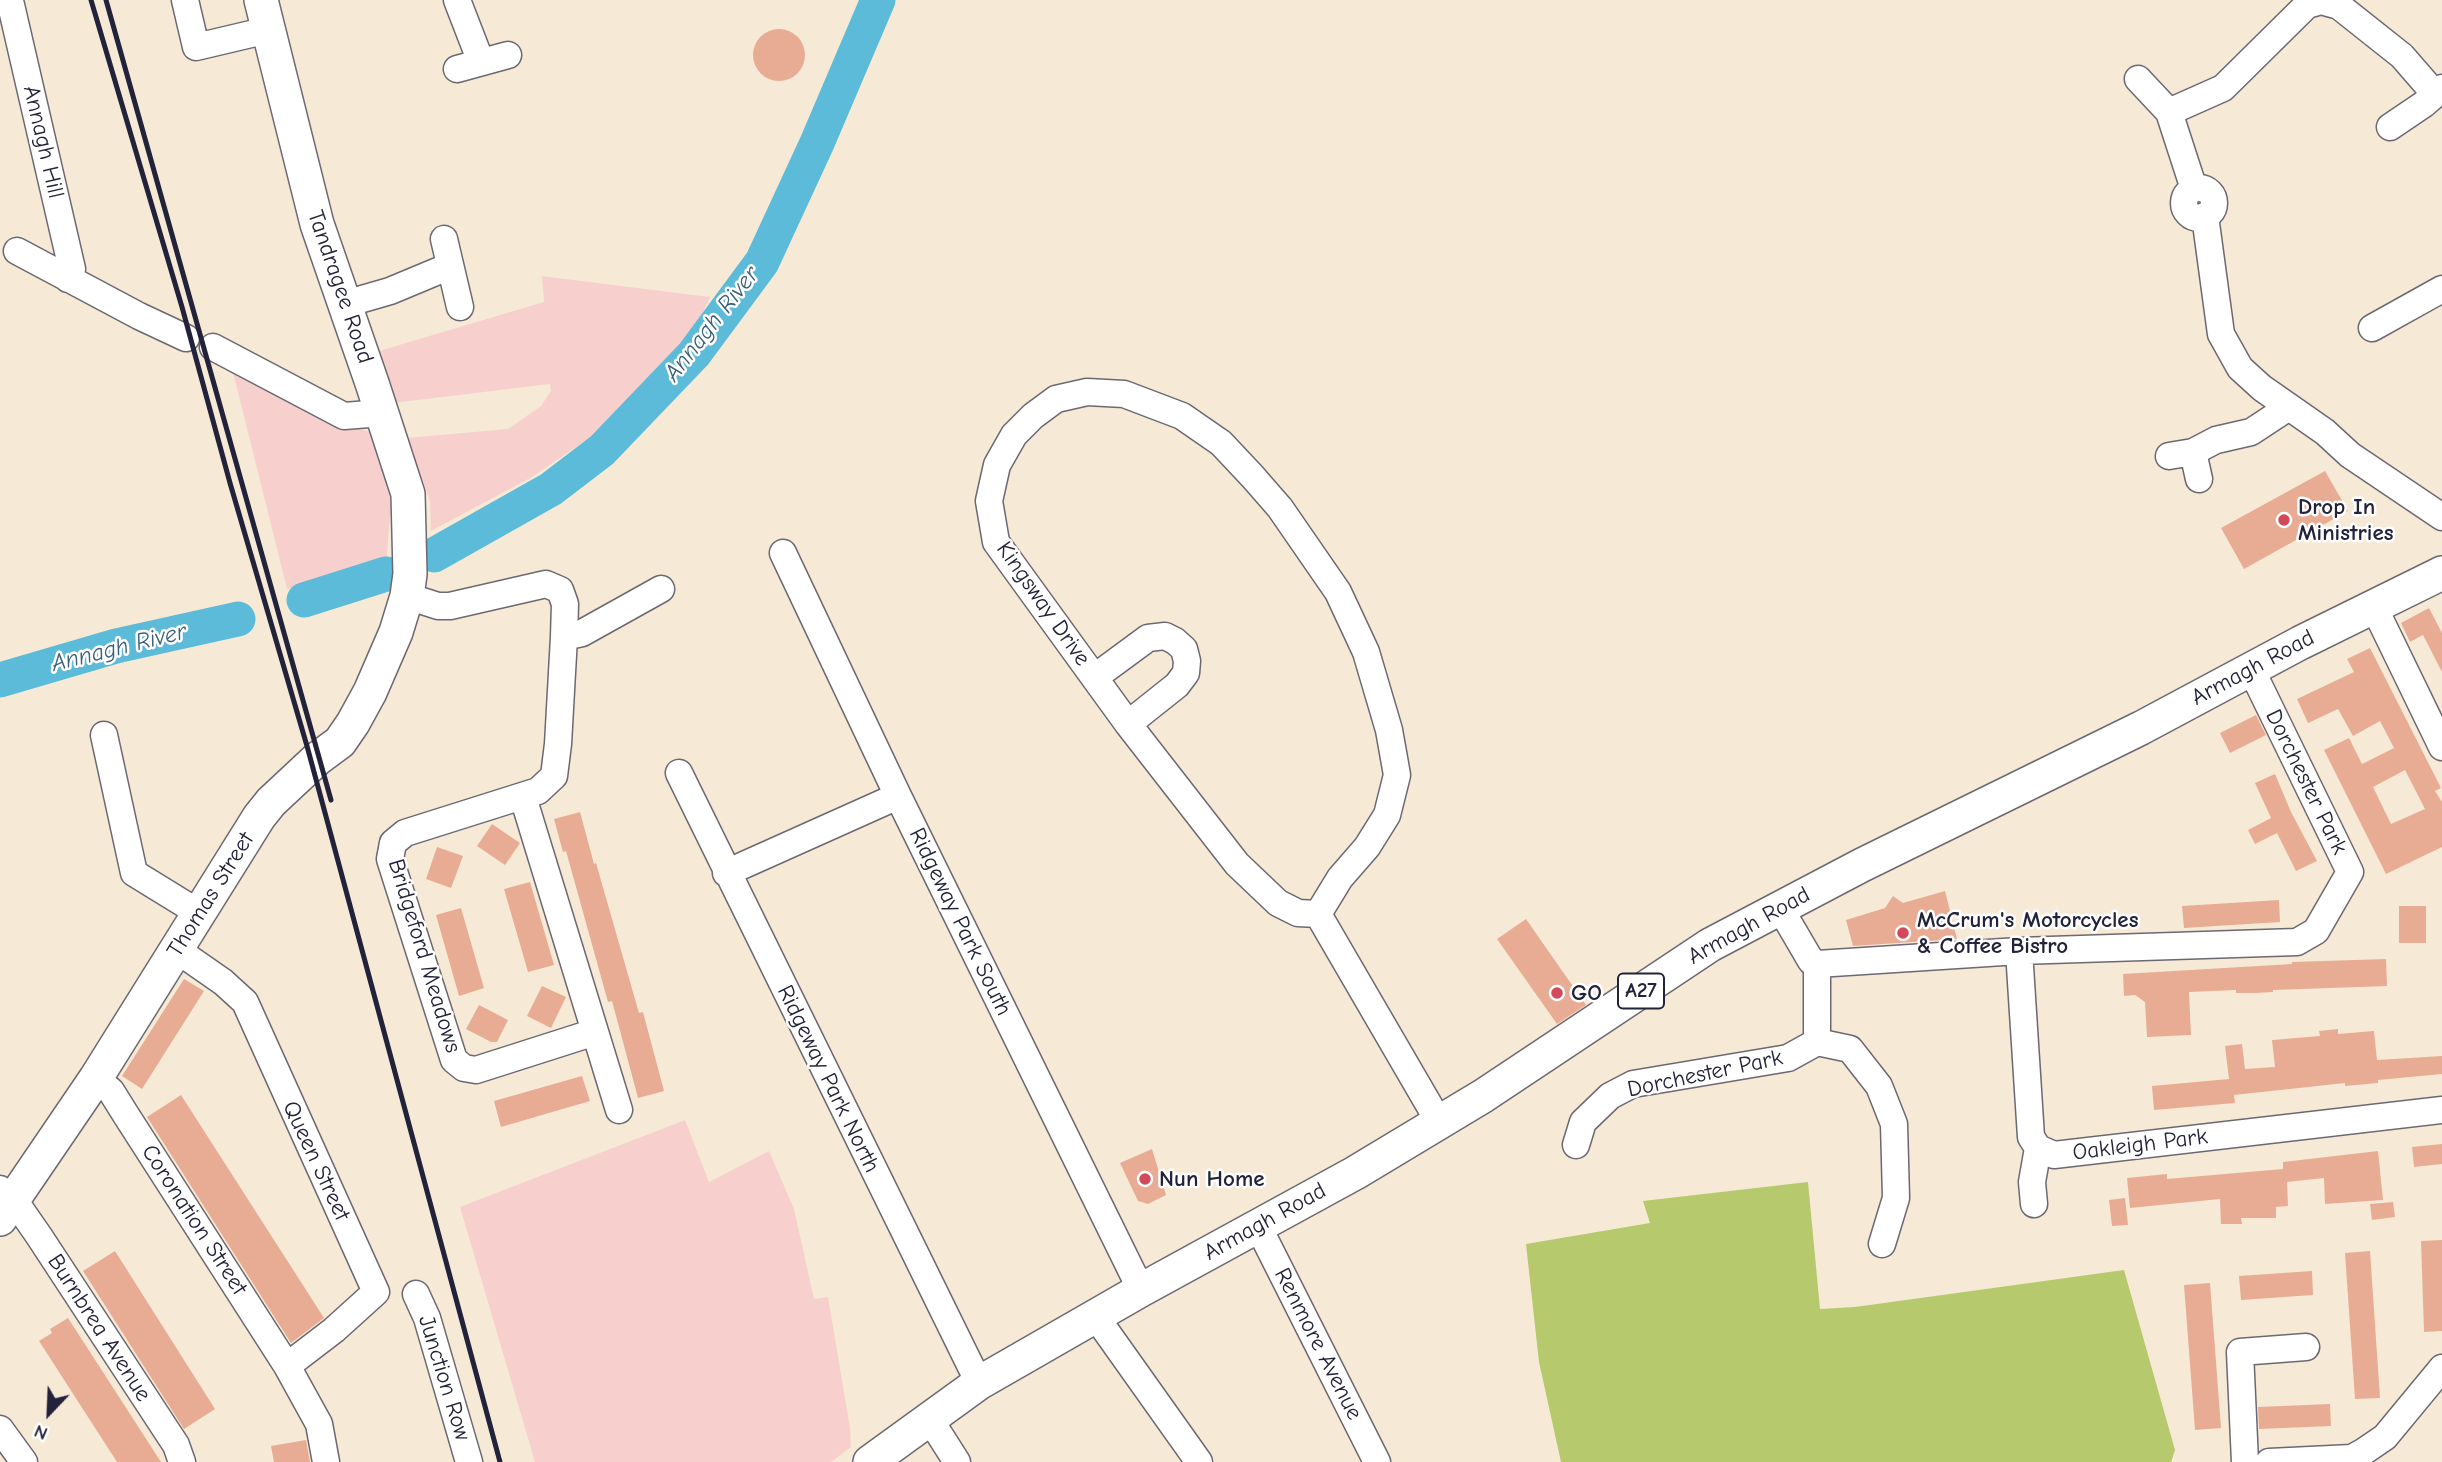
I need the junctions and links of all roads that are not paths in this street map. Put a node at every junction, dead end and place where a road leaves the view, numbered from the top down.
1 (185, 0) edge
2 (457, 0) edge
3 (11, 5) dead end
4 (265, 15) edge
5 (508, 55) dead end
6 (2138, 79) dead end
7 (2439, 91) edge
8 (2169, 112) junction
9 (2390, 127) dead end
10 (444, 239) dead end
11 (17, 251) dead end
12 (450, 266) junction
13 (68, 279) junction
14 (2442, 289) edge
15 (345, 304) junction
16 (460, 307) dead end
17 (2372, 328) dead end
18 (186, 338) dead end
19 (213, 347) dead end
20 (2289, 407) junction
21 (382, 413) junction
22 (2199, 479) dead end
23 (2442, 517) edge
24 (783, 553) dead end
25 (2442, 573) edge
26 (408, 585) junction
27 (648, 586) dead end
28 (2374, 607) junction
29 (564, 637) junction
30 (2251, 668) junction
31 (1095, 677) junction
32 (1128, 724) junction
33 (104, 735) dead end
34 (2442, 747) edge
35 (679, 773) dead end
36 (898, 796) junction
37 (523, 797) junction
38 (726, 873) junction
39 (1780, 908) junction
40 (200, 913) junction
41 (1318, 914) junction
42 (177, 950) junction
43 (2019, 951) junction
44 (1816, 964) junction
45 (595, 1032) junction
46 (1817, 1042) junction
47 (96, 1078) junction
48 (620, 1110) dead end
49 (2442, 1110) edge
50 (1439, 1122) junction
51 (1576, 1145) dead end
52 (2038, 1148) junction
53 (5, 1203) edge
54 (2034, 1204) dead end
55 (1258, 1226) junction
56 (1882, 1244) dead end
57 (1141, 1290) junction
58 (416, 1294) dead end
59 (1096, 1317) junction
60 (2306, 1347) dead end
61 (287, 1366) junction
62 (2442, 1368) edge
63 (979, 1383) junction
64 (929, 1418) junction
65 (0, 1429) edge
66 (179, 1461) edge
67 (24, 1462) edge
68 (326, 1462) edge
69 (470, 1462) edge
70 (870, 1462) edge
71 (957, 1462) edge
72 (1199, 1462) edge
73 (1377, 1462) edge
74 (2245, 1462) edge
75 (2269, 1462) edge

1 - 4 street
2 - 5 street
3 - 13 street, Annagh Hill
4 - 15 main road, Tandragee Road
6 - 8 street
7 - 8 street
7 - 9 street
8 - 20 street
10 - 12 street
11 - 13 street
12 - 15 street
12 - 16 street
13 - 18 street
14 - 17 street
15 - 21 main road, Tandragee Road
19 - 21 street
20 - 22 street
20 - 23 street
21 - 26 main road, Tandragee Road
24 - 36 street, Ridgeway Park South
25 - 28 main road, Armagh Road / A27
26 - 29 street, Bridgeford Meadows
26 - 40 main road, Thomas Street
27 - 29 street
28 - 30 main road, Armagh Road / A27
28 - 34 street
29 - 37 street, Bridgeford Meadows
30 - 39 main road, Armagh Road / A27
30 - 43 street, Dorchester Park
31 - 32 street, Kingsway Drive
31 - 32 street
31 - 41 street, Kingsway Drive
32 - 41 street, Kingsway Drive
33 - 40 street
35 - 38 street, Ridgeway Park North
36 - 38 street
36 - 57 street, Ridgeway Park South
37 - 45 street
37 - 45 street, Bridgeford Meadows
38 - 63 street, Ridgeway Park North
39 - 44 street
39 - 50 main road, Armagh Road / A27
40 - 42 main road, Thomas Street
41 - 50 street
42 - 47 main road, Thomas Street
42 - 61 street, Queen Street
43 - 44 street, Dorchester Park
43 - 52 street, Oakleigh Park
44 - 46 street
45 - 48 street
46 - 51 street, Dorchester Park
46 - 56 street
47 - 53 main road, Thomas Street
47 - 61 street, Coronation Street
49 - 52 street, Oakleigh Park
50 - 55 main road, Armagh Road / A27
52 - 54 street
53 - 66 street, Burnbrea Avenue
55 - 57 main road, Armagh Road / A27
55 - 73 street, Renmore Avenue
57 - 59 main road, Armagh Road / A27
58 - 69 street, Junction Row
59 - 63 main road, Armagh Road / A27
59 - 72 street
60 - 74 street
61 - 68 street, Coronation Street
62 - 75 street
63 - 64 main road, Armagh Road / A27
64 - 70 main road, Armagh Road / A27
64 - 71 street
65 - 67 street

